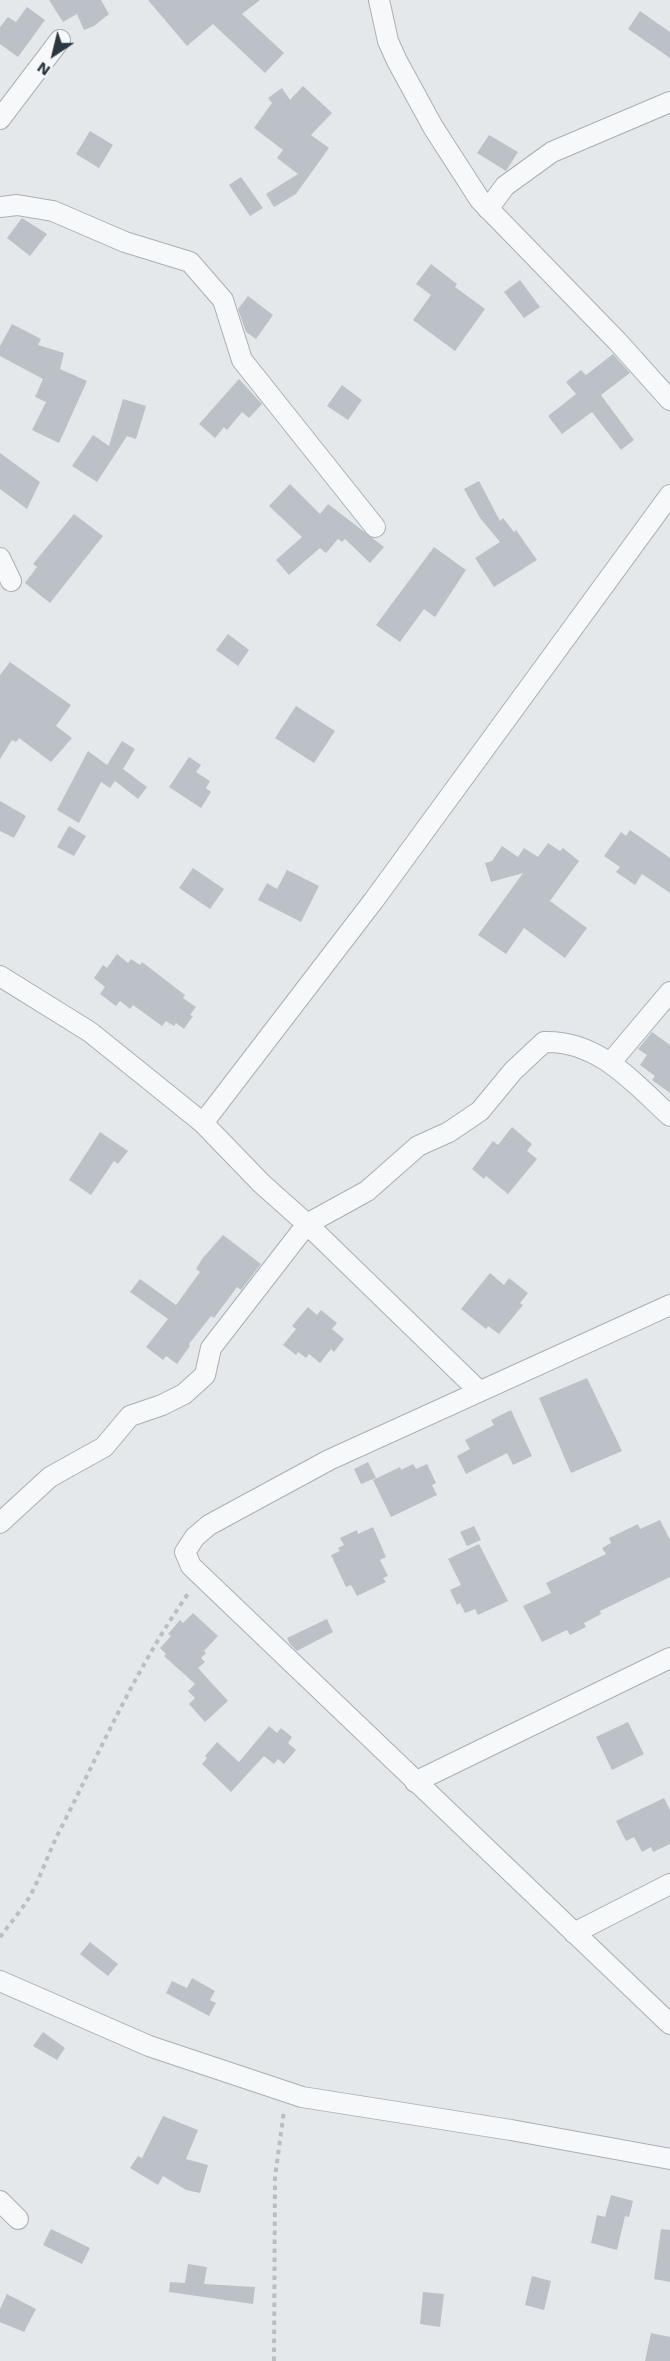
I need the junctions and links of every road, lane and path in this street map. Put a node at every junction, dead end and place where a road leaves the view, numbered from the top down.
1 (379, 0) edge
2 (60, 40) dead end
3 (670, 102) edge
4 (0, 119) edge
5 (0, 207) edge
6 (488, 209) junction
7 (670, 400) edge
8 (670, 495) edge
9 (375, 527) dead end
10 (0, 558) edge
11 (11, 581) dead end
12 (0, 976) edge
13 (670, 992) edge
14 (611, 1062) junction
15 (670, 1116) edge
16 (203, 1123) junction
17 (307, 1224) junction
18 (670, 1305) edge
19 (479, 1391) junction
20 (0, 1523) edge
21 (201, 1576) junction
22 (670, 1658) edge
23 (416, 1782) junction
24 (670, 1884) edge
25 (574, 1932) junction
26 (0, 1938) edge
27 (0, 1981) edge
28 (670, 2024) edge
29 (287, 2092) junction
30 (670, 2159) edge
31 (0, 2201) edge
32 (18, 2219) dead end
33 (274, 2361) edge

1 - 6 street
2 - 4 street
3 - 6 street
5 - 9 street
6 - 7 street
8 - 16 street
10 - 11 street
12 - 16 street
13 - 14 street
14 - 15 street
14 - 17 street
16 - 17 street
17 - 19 street
17 - 20 street
18 - 19 street
19 - 21 street
21 - 23 street
21 - 26 path
22 - 23 street
23 - 25 street
24 - 25 street
25 - 28 street
27 - 29 street
29 - 30 street
29 - 33 path
31 - 32 street

